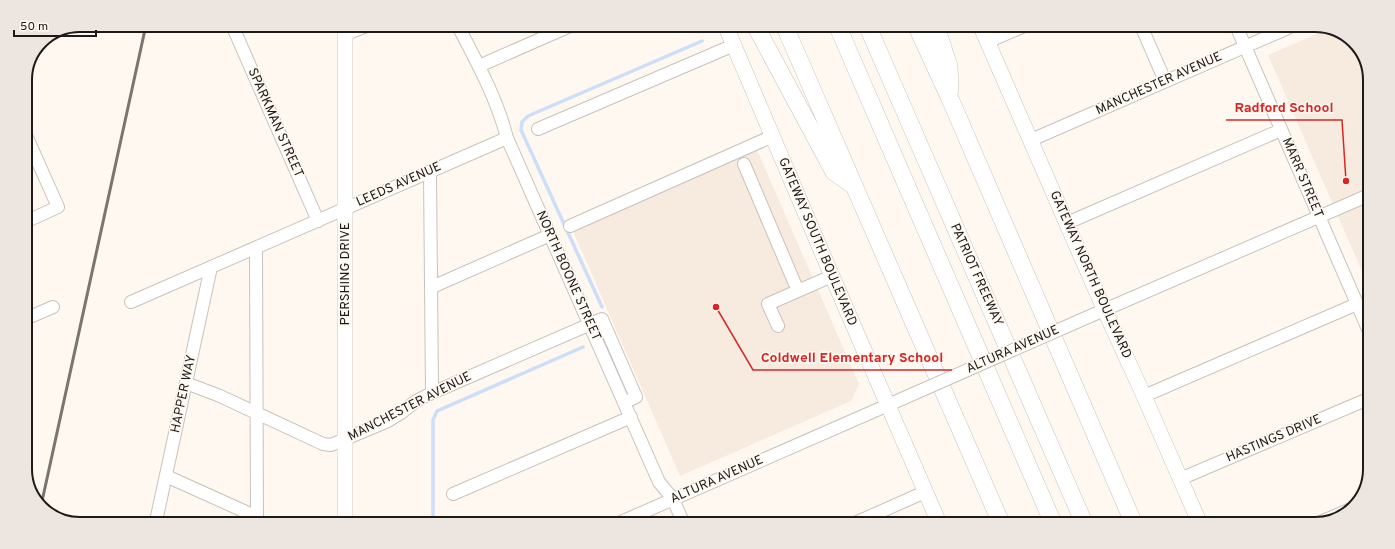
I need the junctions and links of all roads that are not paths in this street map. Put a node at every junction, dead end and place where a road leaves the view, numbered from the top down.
1 (235, 32) edge
2 (346, 32) edge
3 (461, 32) edge
4 (556, 32) edge
5 (728, 32) edge
6 (759, 32) edge
7 (787, 32) edge
8 (840, 32) edge
9 (870, 32) edge
10 (919, 32) edge
11 (938, 32) edge
12 (983, 32) edge
13 (1010, 32) edge
14 (1144, 32) edge
15 (1238, 32) edge
16 (1279, 32) edge
17 (987, 42) junction
18 (734, 45) junction
19 (1244, 47) junction
20 (479, 66) junction
21 (1165, 81) junction
22 (951, 101) junction
23 (538, 129) dead end
24 (1281, 130) junction
25 (773, 136) junction
26 (507, 138) junction
27 (1031, 140) junction
28 (32, 149) edge
29 (744, 164) dead end
30 (430, 172) junction
31 (854, 186) junction
32 (1363, 198) edge
33 (346, 208) junction
34 (1319, 218) junction
35 (32, 219) edge
36 (318, 221) junction
37 (1067, 224) junction
38 (570, 226) dead end
39 (550, 236) junction
40 (256, 248) junction
41 (211, 268) junction
42 (832, 276) junction
43 (432, 287) junction
44 (798, 291) junction
45 (131, 302) dead end
46 (1357, 304) junction
47 (52, 307) dead end
48 (1105, 311) junction
49 (32, 316) edge
50 (1363, 318) edge
51 (589, 325) junction
52 (778, 326) dead end
53 (186, 382) junction
54 (432, 393) junction
55 (1144, 396) junction
56 (1363, 401) edge
57 (887, 405) junction
58 (256, 413) junction
59 (631, 417) junction
60 (346, 440) junction
61 (166, 476) junction
62 (1180, 479) junction
63 (926, 492) junction
64 (452, 494) dead end
65 (673, 499) junction
66 (157, 517) edge
67 (253, 517) edge
68 (257, 517) edge
69 (345, 517) edge
70 (632, 517) edge
71 (681, 517) edge
72 (869, 517) edge
73 (936, 517) edge
74 (998, 517) edge
75 (1050, 517) edge
76 (1081, 517) edge
77 (1131, 517) edge
78 (1197, 517) edge

1 - 36 street, SPARKMAN STREET
2 - 33 main road, PERSHING DRIVE
3 - 20 street, NORTH BOONE STREET
4 - 20 street
5 - 18 main road, GATEWAY SOUTH BOULEVARD
6 - 31 highway
7 - 31 highway
8 - 75 highway, PATRIOT FREEWAY
9 - 76 highway, PATRIOT FREEWAY
10 - 22 highway
11 - 22 highway
12 - 17 main road, GATEWAY NORTH BOULEVARD
13 - 17 street
14 - 21 street
15 - 19 street, MARR STREET
16 - 19 street, MANCHESTER AVENUE
17 - 27 main road, GATEWAY NORTH BOULEVARD
18 - 23 street
18 - 25 main road, GATEWAY SOUTH BOULEVARD
19 - 21 street, MANCHESTER AVENUE
19 - 24 street, MARR STREET
20 - 26 street, NORTH BOONE STREET
21 - 27 street, MANCHESTER AVENUE
22 - 77 highway
24 - 34 street, MARR STREET
24 - 37 street
25 - 38 street
25 - 42 main road, GATEWAY SOUTH BOULEVARD
26 - 30 street, LEEDS AVENUE
26 - 39 street, NORTH BOONE STREET
27 - 37 main road, GATEWAY NORTH BOULEVARD
28 - 35 street
29 - 44 street
30 - 33 street, LEEDS AVENUE
30 - 43 street
31 - 74 highway
32 - 34 street, ALTURA AVENUE
33 - 36 street, LEEDS AVENUE
33 - 60 main road, PERSHING DRIVE
34 - 46 street, MARR STREET
34 - 48 street, ALTURA AVENUE
36 - 40 street, LEEDS AVENUE
37 - 48 main road, GATEWAY NORTH BOULEVARD
39 - 43 street
39 - 51 street, NORTH BOONE STREET
40 - 41 street, LEEDS AVENUE
40 - 58 street
41 - 45 street, LEEDS AVENUE
41 - 53 street, HAPPER WAY
42 - 44 street
42 - 57 main road, GATEWAY SOUTH BOULEVARD
43 - 54 street
44 - 52 street
46 - 50 street, MARR STREET
46 - 55 street
47 - 49 street
48 - 55 main road, GATEWAY NORTH BOULEVARD
48 - 57 street, ALTURA AVENUE, bridge
51 - 54 street, MANCHESTER AVENUE
51 - 59 street, NORTH BOONE STREET
53 - 58 street, MANCHESTER AVENUE
53 - 61 street, HAPPER WAY
54 - 60 street, MANCHESTER AVENUE
55 - 62 main road, GATEWAY NORTH BOULEVARD
56 - 62 street, HASTINGS DRIVE
57 - 63 main road, GATEWAY SOUTH BOULEVARD
57 - 65 street, ALTURA AVENUE
58 - 60 street, MANCHESTER AVENUE
58 - 68 street
59 - 64 street
59 - 65 street, NORTH BOONE STREET
60 - 69 main road, PERSHING DRIVE
61 - 66 street, HAPPER WAY
61 - 67 street
62 - 78 main road, GATEWAY NORTH BOULEVARD
63 - 72 street
63 - 73 main road, GATEWAY SOUTH BOULEVARD
65 - 70 street, ALTURA AVENUE
65 - 71 street, NORTH BOONE STREET

